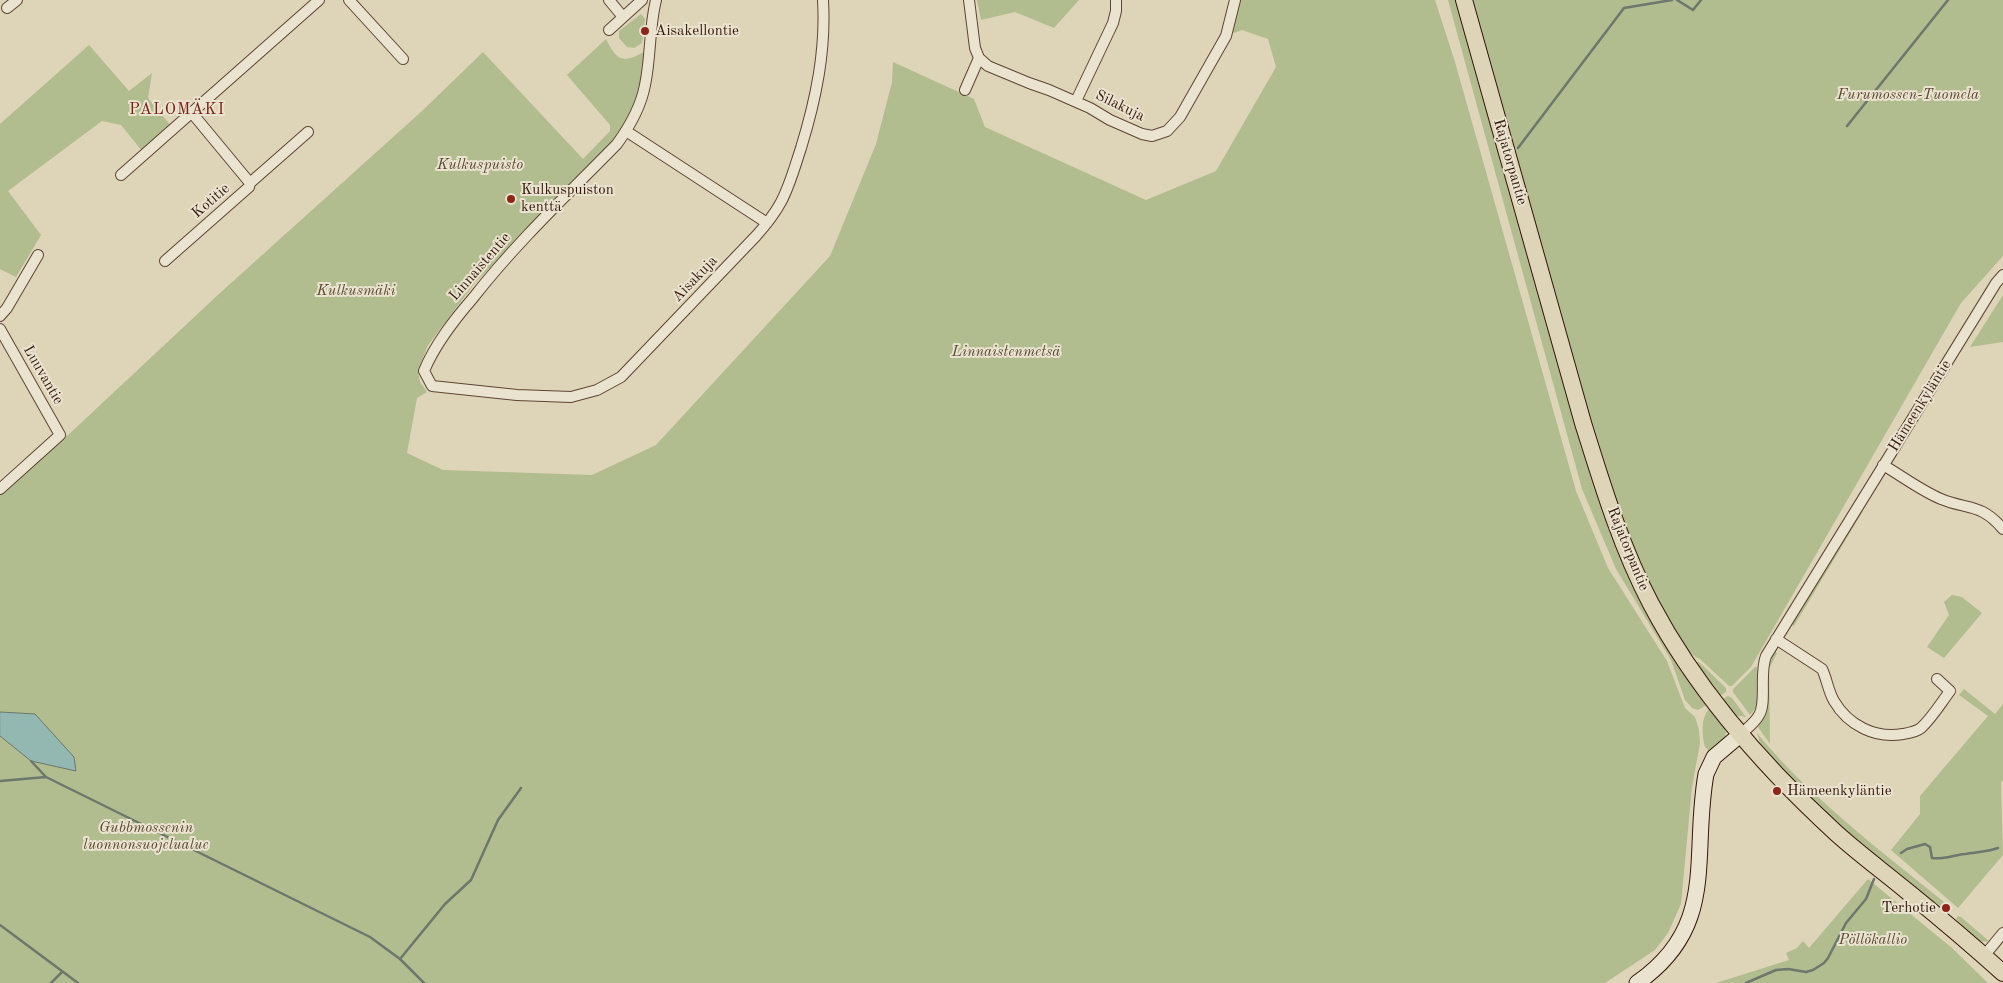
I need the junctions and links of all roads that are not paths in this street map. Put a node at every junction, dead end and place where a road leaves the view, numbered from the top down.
1 (17, 0) edge
2 (319, 0) edge
3 (349, 0) edge
4 (609, 0) edge
5 (642, 0) edge
6 (656, 0) edge
7 (823, 0) edge
8 (969, 0) edge
9 (1116, 0) edge
10 (1235, 0) edge
11 (1464, 0) edge
12 (6, 8) dead end
13 (623, 17) junction
14 (609, 30) dead end
15 (980, 58) junction
16 (403, 59) dead end
17 (965, 90) dead end
18 (1076, 101) junction
19 (192, 114) junction
20 (626, 131) junction
21 (308, 132) dead end
22 (120, 175) dead end
23 (250, 183) junction
24 (767, 223) junction
25 (38, 255) dead end
26 (165, 261) dead end
27 (2003, 275) edge
28 (0, 316) edge
29 (0, 329) edge
30 (427, 379) joint
31 (1883, 465) junction
32 (0, 489) edge
33 (2003, 529) edge
34 (1776, 639) junction
35 (1937, 679) dead end
36 (1740, 735) junction
37 (2003, 933) edge
38 (1984, 956) junction
39 (2003, 973) edge
40 (1637, 983) edge

1 - 12 street
2 - 19 street
3 - 16 street
4 - 13 street
5 - 13 street
6 - 20 street, Linnaistentie
7 - 24 street, Aisakuja
8 - 15 street
9 - 18 street
10 - 18 street, Silakuja
11 - 36 main road, Rajatorpantie
13 - 14 street
15 - 17 street
15 - 18 street, Silakuja
19 - 22 street
19 - 23 street, Kotitie
20 - 24 street
20 - 30 street, Linnaistentie
21 - 23 street
23 - 26 street, Kotitie
24 - 30 street, Aisakuja
25 - 28 street
27 - 31 street, Hämeenkyläntie
29 - 32 street, Luuvantie
31 - 33 street
31 - 34 street, Hämeenkyläntie
34 - 35 street
34 - 36 street, Hämeenkyläntie
36 - 38 main road, Rajatorpantie
36 - 40 street, Hämeenkyläntie
37 - 38 street
38 - 39 main road, Rajatorpantie

